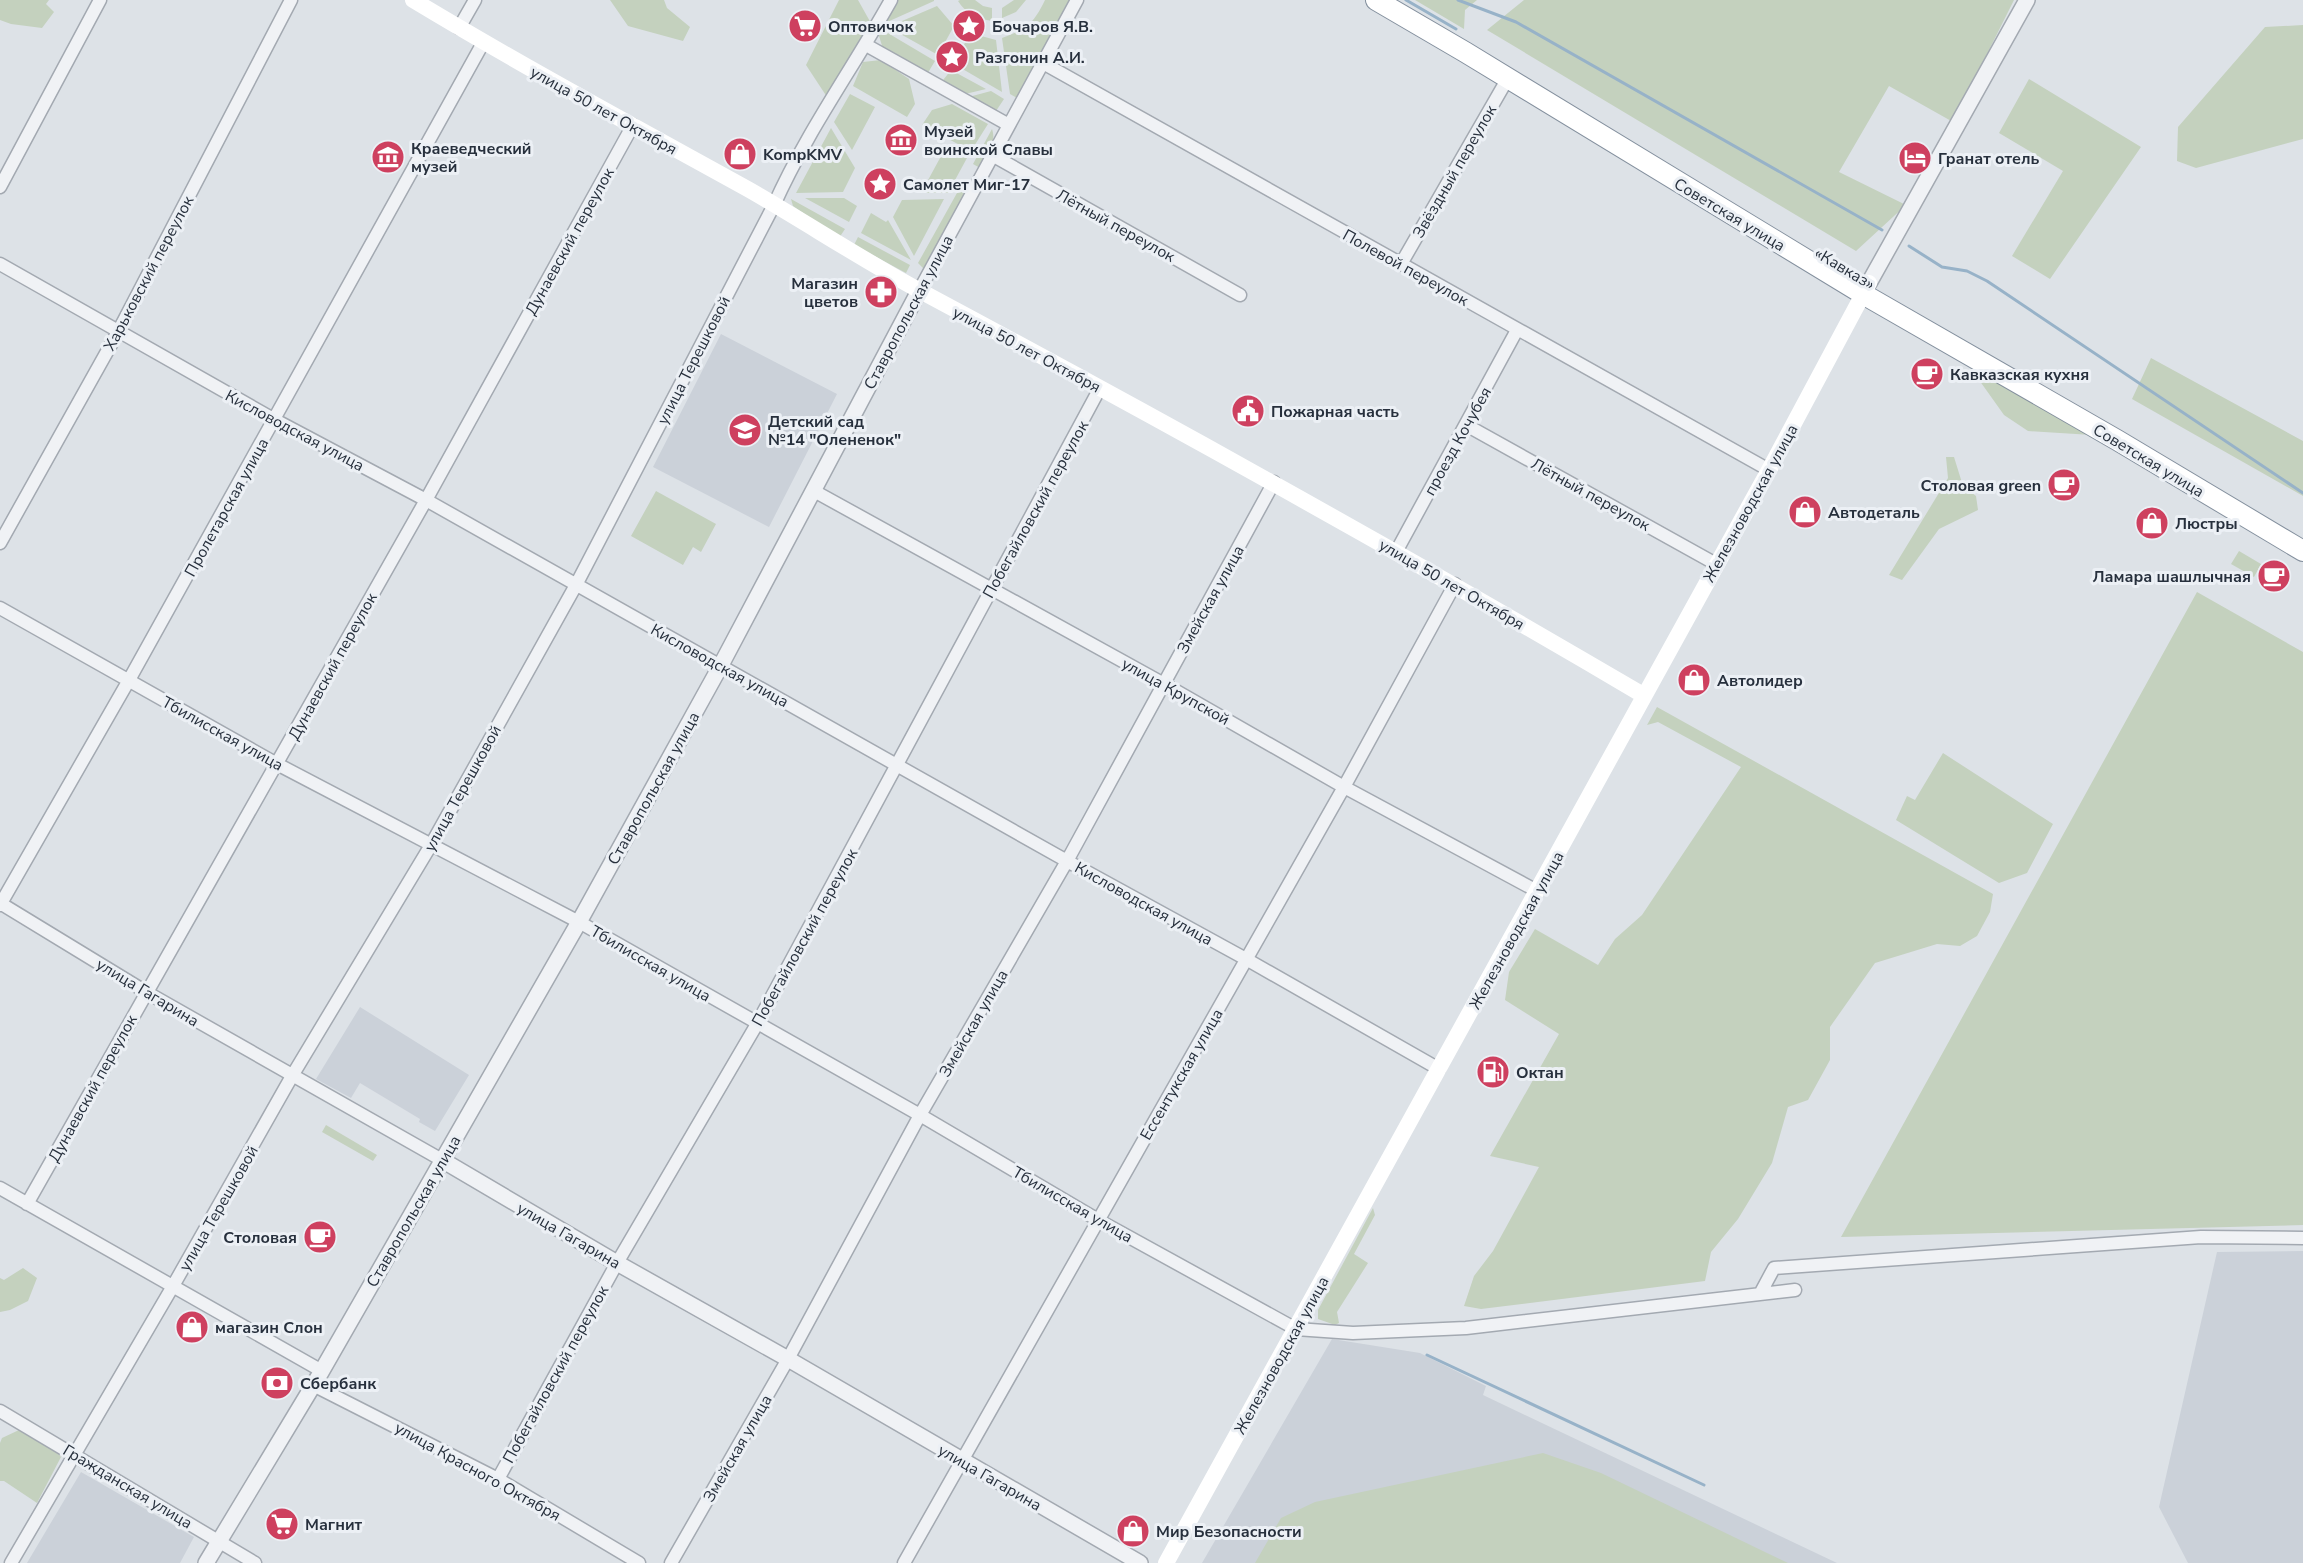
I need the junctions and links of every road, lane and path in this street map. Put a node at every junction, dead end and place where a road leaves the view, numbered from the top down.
1 (100, 0) edge
2 (291, 0) edge
3 (413, 0) edge
4 (475, 0) edge
5 (891, 0) edge
6 (1077, 0) edge
7 (1376, 0) edge
8 (1386, 0) edge
9 (2027, 0) edge
10 (459, 28) junction
11 (483, 43) junction
12 (867, 45) junction
13 (1043, 63) junction
14 (1508, 78) junction
15 (633, 125) junction
16 (1009, 125) junction
17 (992, 155) junction
18 (0, 187) edge
19 (774, 205) junction
20 (0, 264) edge
21 (1401, 264) junction
22 (1866, 289) junction
23 (919, 291) junction
24 (1240, 295) dead end
25 (1517, 330) junction
26 (118, 332) junction
27 (1100, 388) junction
28 (275, 420) junction
29 (1466, 424) junction
30 (1769, 470) junction
31 (1274, 483) junction
32 (814, 491) junction
33 (426, 500) junction
34 (2303, 538) edge
35 (0, 543) edge
36 (2303, 551) edge
37 (1396, 552) junction
38 (1716, 564) junction
39 (1455, 584) junction
40 (576, 585) junction
41 (991, 588) junction
42 (0, 608) edge
43 (721, 665) junction
44 (129, 680) junction
45 (1164, 684) junction
46 (1643, 696) junction
47 (277, 764) junction
48 (898, 765) junction
49 (1344, 787) junction
50 (430, 845) junction
51 (1067, 861) junction
52 (1537, 891) junction
53 (0, 904) edge
54 (579, 922) junction
55 (1246, 959) junction
56 (146, 992) junction
57 (757, 1024) junction
58 (1439, 1069) junction
59 (292, 1076) junction
60 (920, 1115) junction
61 (442, 1160) junction
62 (0, 1188) edge
63 (27, 1204) junction
64 (1098, 1220) junction
65 (2303, 1238) edge
66 (617, 1263) junction
67 (173, 1286) junction
68 (1795, 1290) dead end
69 (1760, 1294) junction
70 (1296, 1329) junction
71 (788, 1359) junction
72 (322, 1371) junction
73 (314, 1385) junction
74 (0, 1410) edge
75 (75, 1454) junction
76 (962, 1461) junction
77 (498, 1479) junction
78 (219, 1541) junction
79 (11, 1563) edge
80 (206, 1563) edge
81 (255, 1563) edge
82 (639, 1563) edge
83 (671, 1563) edge
84 (904, 1563) edge
85 (1140, 1563) edge
86 (1166, 1563) edge

1 - 18 street
2 - 26 street, Харьковский переулок
3 - 10 main road, улица 50 лет Октября
4 - 10 street
5 - 12 street, улица Терешковой
6 - 13 street, Ставропольская улица
7 - 14 highway, Советская улица
8 - 22 highway, «Кавказ»
9 - 22 street
10 - 11 main road, улица 50 лет Октября
11 - 15 main road, улица 50 лет Октября
11 - 28 street, Пролетарская улица
12 - 16 street
12 - 19 street, улица Терешковой
13 - 16 street, Ставропольская улица
13 - 21 street, Полевой переулок
14 - 21 street, Звёздный переулок
14 - 22 highway, Советская улица
15 - 19 main road, улица 50 лет Октября
15 - 33 street, Дунаевский переулок
16 - 17 street, Ставропольская улица
17 - 23 street, Ставропольская улица
17 - 24 street, Лётный переулок
19 - 23 main road, улица 50 лет Октября
19 - 40 street, улица Терешковой
20 - 26 street, Кисловодская улица
21 - 25 street, Полевой переулок
22 - 30 main road, Железноводская улица
22 - 34 highway, «Кавказ»
22 - 36 highway, Советская улица
23 - 27 main road, улица 50 лет Октября
23 - 32 street, Ставропольская улица
25 - 29 street, проезд Кочубея
25 - 30 street, Полевой переулок
26 - 28 street, Кисловодская улица
26 - 35 street, Харьковский переулок
27 - 31 main road, улица 50 лет Октября
27 - 41 street, Побегайловский переулок
28 - 33 street, Кисловодская улица
28 - 44 street, Пролетарская улица
29 - 37 street, проезд Кочубея
29 - 38 street, Лётный переулок
30 - 38 main road, Железноводская улица
31 - 37 main road, улица 50 лет Октября
31 - 45 street, Змейская улица
32 - 41 street, улица Крупской
32 - 43 street, Ставропольская улица
33 - 40 street, Кисловодская улица
33 - 47 street, Дунаевский переулок
37 - 39 main road, улица 50 лет Октября
38 - 46 main road, Железноводская улица
39 - 46 main road, улица 50 лет Октября
39 - 49 street, Ессентукская улица
40 - 43 street, Кисловодская улица
40 - 50 street, улица Терешковой
41 - 45 street, улица Крупской
41 - 48 street, Побегайловский переулок
42 - 44 street, Тбилисская улица
43 - 48 street, Кисловодская улица
43 - 54 street, Ставропольская улица
44 - 47 street, Тбилисская улица
44 - 53 street, Пролетарская улица
45 - 49 street, улица Крупской
45 - 51 street, Змейская улица
46 - 52 main road, Железноводская улица
47 - 50 street, Тбилисская улица
47 - 56 street, Дунаевский переулок
48 - 51 street, Кисловодская улица
48 - 57 street, Побегайловский переулок
49 - 52 street, улица Крупской
49 - 55 street, Ессентукская улица
50 - 54 street, Тбилисская улица
50 - 59 street, улица Терешковой
51 - 55 street, Кисловодская улица
51 - 60 street, Змейская улица
52 - 58 main road, Железноводская улица
53 - 56 street, улица Гагарина
54 - 57 street, Тбилисская улица
54 - 61 street, Ставропольская улица
55 - 58 street, Кисловодская улица
55 - 64 street, Ессентукская улица
56 - 59 street, улица Гагарина
56 - 63 street, Дунаевский переулок
57 - 60 street, Тбилисская улица
57 - 66 street, Побегайловский переулок
58 - 70 main road, Железноводская улица
59 - 61 street, улица Гагарина
59 - 67 street, улица Терешковой
60 - 64 street, Тбилисская улица
60 - 71 street, Змейская улица
61 - 66 street, улица Гагарина
61 - 72 street, Ставропольская улица
62 - 63 street
63 - 67 street
64 - 70 street, Тбилисская улица
64 - 76 street, Ессентукская улица
65 - 69 street
66 - 71 street, улица Гагарина
66 - 77 street, Побегайловский переулок
67 - 72 street
67 - 75 street, улица Терешковой
68 - 69 street
69 - 70 street
70 - 86 main road, Железноводская улица
71 - 76 street, улица Гагарина
71 - 83 street, Змейская улица
72 - 73 street, Ставропольская улица
73 - 77 street, улица Красного Октября
73 - 78 street, Ставропольская улица
74 - 75 street, Гражданская улица
75 - 78 street, Гражданская улица
75 - 79 street, улица Терешковой
76 - 84 street, Ессентукская улица
76 - 85 street, улица Гагарина
77 - 82 street, улица Красного Октября
78 - 80 street, Ставропольская улица
78 - 81 street, Гражданская улица

